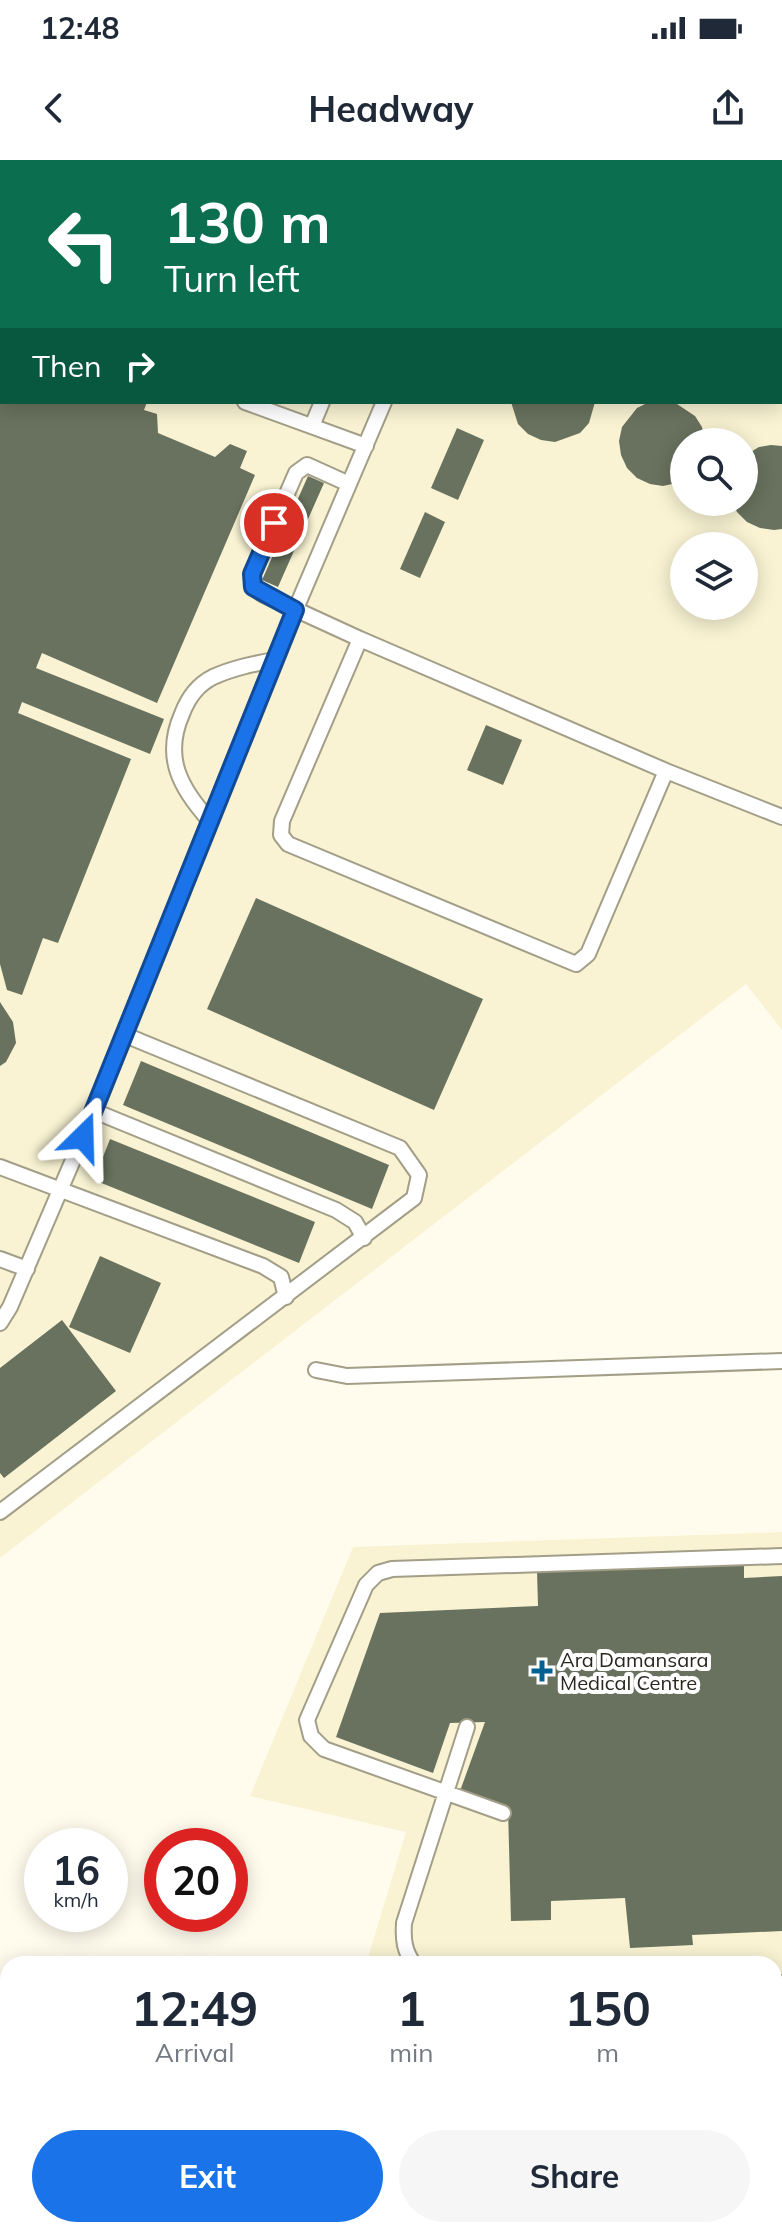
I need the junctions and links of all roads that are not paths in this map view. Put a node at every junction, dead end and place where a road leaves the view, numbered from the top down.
1 (251, 404) edge
2 (321, 404) edge
3 (383, 404) edge
4 (312, 426) junction
5 (366, 446) junction
6 (349, 484) junction
7 (295, 610) junction
8 (360, 639) junction
9 (274, 660) junction
10 (666, 771) junction
11 (782, 817) edge
12 (210, 821) junction
13 (125, 1035) junction
14 (94, 1111) junction
15 (0, 1167) edge
16 (61, 1190) junction
17 (364, 1238) junction
18 (0, 1259) edge
19 (27, 1269) junction
20 (286, 1297) junction
21 (0, 1323) edge
22 (782, 1361) edge
23 (316, 1370) dead end
24 (0, 1512) edge
25 (782, 1556) edge
26 (467, 1727) dead end
27 (445, 1792) junction
28 (503, 1813) dead end
29 (408, 1956) edge

1 - 4 lane
2 - 4 lane
3 - 5 lane
4 - 5 lane
5 - 6 lane
6 - 7 lane
6 - 7 lane
7 - 8 lane
7 - 9 lane
8 - 10 lane
8 - 10 lane
9 - 12 lane
9 - 12 lane
10 - 11 lane
12 - 13 lane
13 - 14 lane
13 - 17 lane
14 - 16 lane
14 - 17 lane
15 - 16 lane
16 - 19 lane
16 - 20 lane
17 - 20 lane
18 - 19 lane
19 - 21 lane
20 - 24 lane
22 - 23 lane
25 - 27 lane
26 - 27 lane
27 - 28 lane
27 - 29 lane

